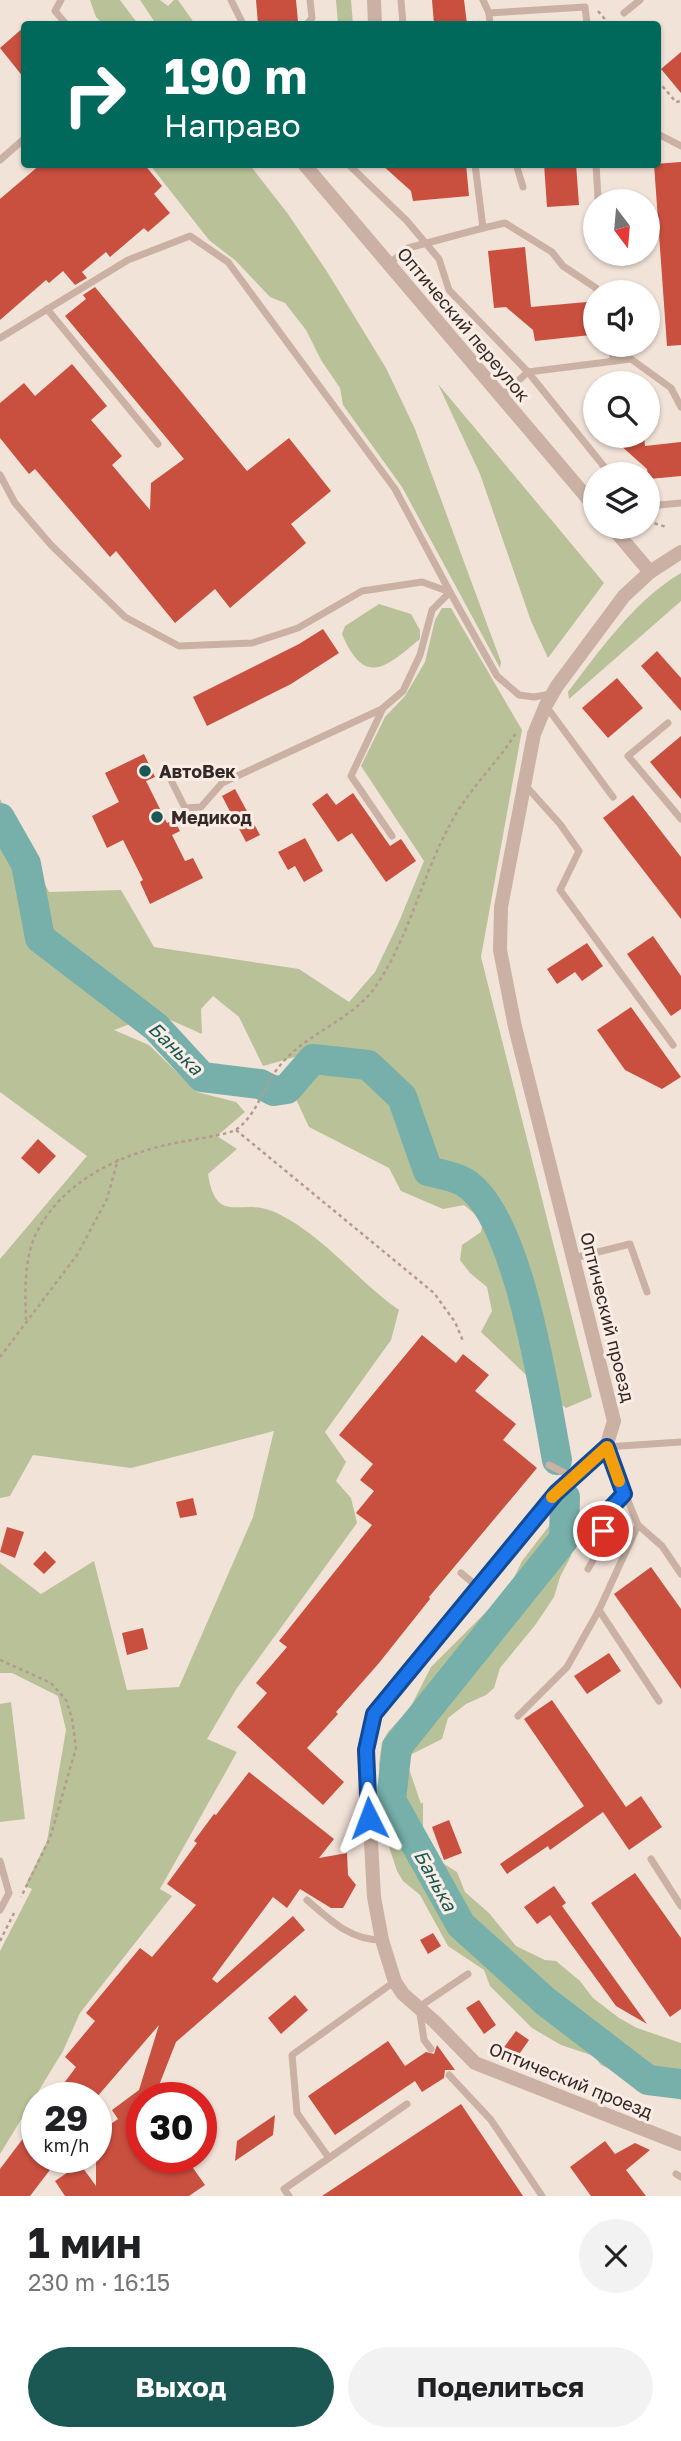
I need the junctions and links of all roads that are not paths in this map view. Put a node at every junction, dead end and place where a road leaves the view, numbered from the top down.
1 (61, 0) edge
2 (232, 0) edge
3 (310, 0) edge
4 (374, 0) edge
5 (401, 0) edge
6 (483, 0) edge
7 (640, 0) edge
8 (489, 13) junction
9 (624, 13) dead end
10 (63, 21) edge
11 (242, 21) edge
12 (310, 21) edge
13 (375, 21) edge
14 (403, 21) edge
15 (490, 21) edge
16 (587, 21) edge
17 (661, 136) edge
18 (21, 142) edge
19 (681, 146) edge
20 (0, 160) edge
21 (307, 168) edge
22 (352, 168) edge
23 (476, 168) edge
24 (517, 168) edge
25 (596, 168) edge
26 (523, 187) dead end
27 (597, 189) edge
28 (483, 228) junction
29 (426, 243) junction
30 (389, 264) junction
31 (584, 280) edge
32 (47, 309) junction
33 (0, 338) edge
34 (613, 357) edge
35 (614, 361) junction
36 (528, 372) junction
37 (500, 397) junction
38 (681, 407) edge
39 (158, 443) dead end
40 (600, 462) edge
41 (0, 475) edge
42 (583, 493) edge
43 (681, 503) edge
44 (660, 505) edge
45 (622, 539) edge
46 (681, 552) edge
47 (650, 572) junction
48 (450, 592) junction
49 (549, 700) junction
50 (383, 708) junction
51 (668, 723) dead end
52 (170, 779) dead end
53 (525, 784) junction
54 (613, 797) dead end
55 (681, 819) edge
56 (392, 836) dead end
57 (673, 1045) dead end
58 (574, 1258) junction
59 (647, 1292) dead end
60 (681, 1442) edge
61 (607, 1447) junction
62 (549, 1465) dead end
63 (573, 1477) junction
64 (624, 1494) junction
65 (638, 1525) junction
66 (588, 1569) dead end
67 (461, 1573) dead end
68 (681, 1574) edge
69 (478, 1587) junction
70 (599, 1610) junction
71 (659, 1700) dead end
72 (518, 1716) dead end
73 (651, 1859) dead end
74 (0, 1861) edge
75 (307, 1900) dead end
76 (681, 1906) edge
77 (0, 1910) edge
78 (382, 1940) junction
79 (468, 1974) dead end
80 (395, 1982) junction
81 (419, 2007) junction
82 (431, 2049) dead end
83 (449, 2075) dead end
84 (407, 2104) dead end
85 (681, 2144) edge
86 (329, 2158) junction
87 (289, 2196) edge
88 (542, 2196) edge

1 - 10 lane
2 - 11 lane
3 - 12 lane
4 - 13 street
5 - 14 lane
6 - 8 lane
7 - 9 lane
8 - 15 lane
8 - 16 lane
17 - 19 lane
18 - 20 lane
21 - 30 street, Оптический переулок
22 - 29 lane
23 - 28 lane
24 - 26 lane
25 - 27 lane
28 - 29 lane
28 - 31 lane
29 - 30 lane
29 - 36 lane
30 - 37 street, Оптический переулок
32 - 33 lane
32 - 39 lane
32 - 48 lane
34 - 35 lane
35 - 36 lane
35 - 38 lane
36 - 37 lane
36 - 40 lane
37 - 42 street, Оптический переулок
41 - 48 lane
43 - 44 lane
45 - 47 street
46 - 47 street, Оптический проезд
47 - 49 street, Оптический проезд
48 - 49 lane
48 - 50 lane
49 - 53 street, Оптический проезд
49 - 54 lane
50 - 52 lane
50 - 56 lane
51 - 55 lane
53 - 57 lane
53 - 58 street, Оптический проезд
58 - 59 lane
58 - 61 street, Оптический проезд
60 - 61 lane
61 - 63 street, Оптический проезд
61 - 64 lane
62 - 63 lane
63 - 69 street, Оптический проезд
64 - 65 lane
64 - 66 lane
65 - 68 lane
65 - 70 lane
67 - 69 lane
69 - 78 street, Оптический проезд
70 - 71 lane
70 - 72 lane
73 - 76 lane
74 - 77 lane
75 - 78 lane
78 - 80 street, Оптический проезд
79 - 81 lane
80 - 81 street, Оптический проезд
80 - 86 lane
81 - 82 lane
81 - 85 street, Оптический проезд
83 - 88 lane
84 - 86 lane
86 - 87 lane

